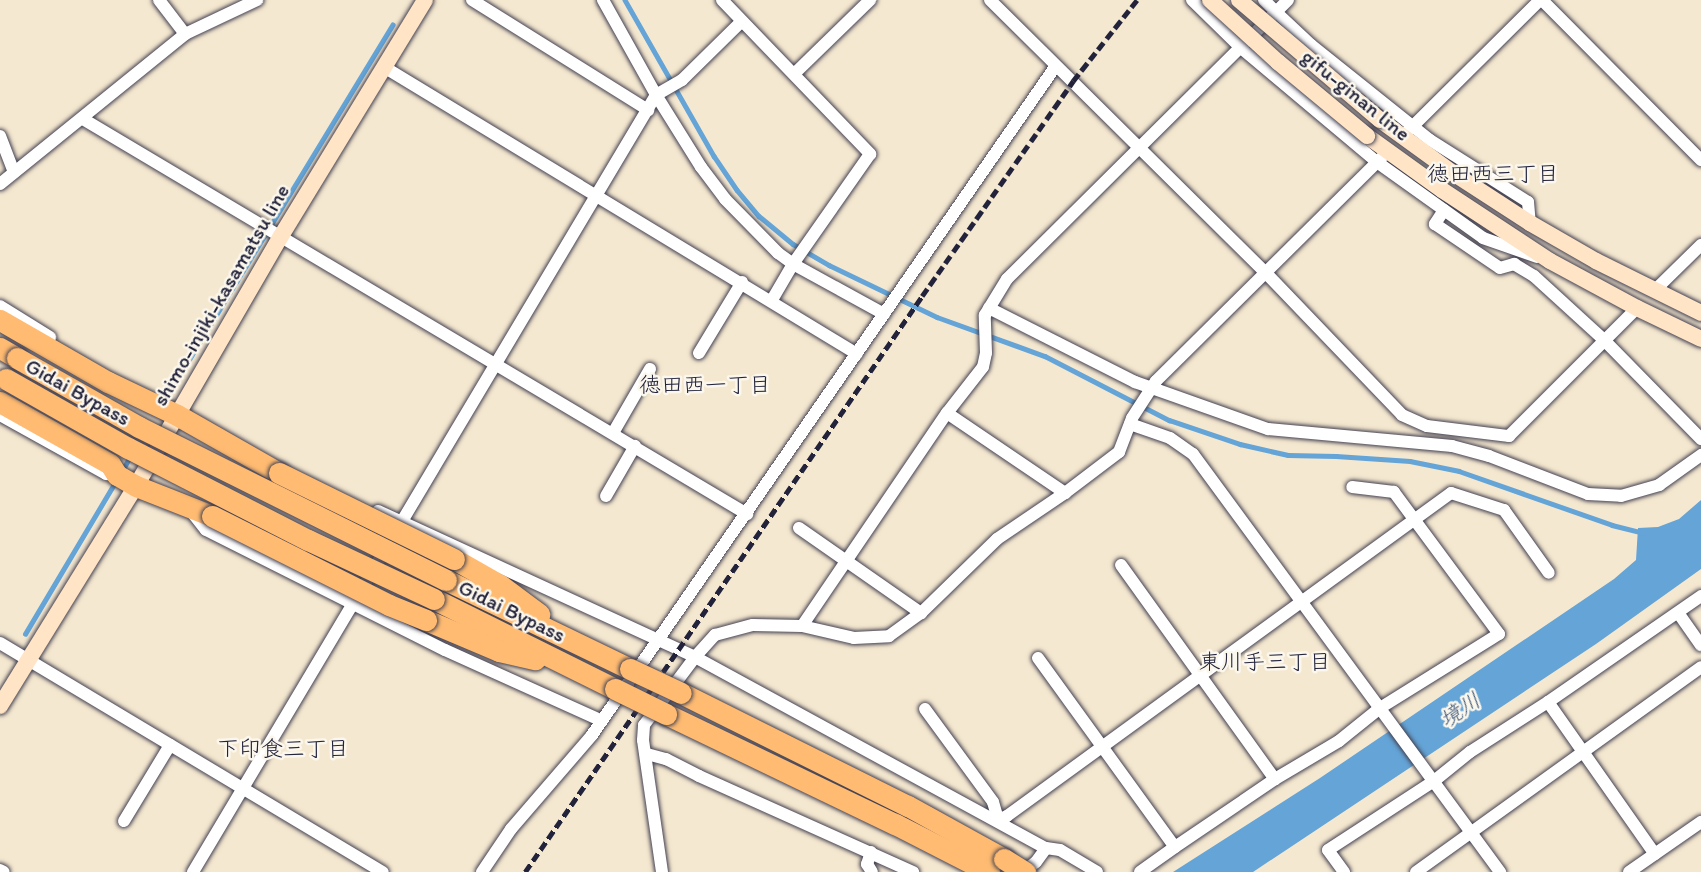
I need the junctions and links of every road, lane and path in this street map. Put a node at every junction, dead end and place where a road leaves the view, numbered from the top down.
1 (159, 0) edge
2 (257, 0) edge
3 (425, 0) edge
4 (472, 0) edge
5 (603, 0) edge
6 (722, 0) edge
7 (870, 0) edge
8 (990, 0) edge
9 (1192, 0) edge
10 (1210, 0) edge
11 (1239, 0) edge
12 (1264, 0) edge
13 (1288, 0) edge
14 (1541, 0) edge
15 (1276, 12) junction
16 (741, 22) junction
17 (185, 34) junction
18 (1241, 48) junction
19 (384, 67) junction
20 (1055, 67) junction
21 (795, 73) junction
22 (660, 93) junction
23 (648, 110) junction
24 (83, 119) junction
25 (1410, 129) junction
26 (0, 136) edge
27 (1139, 148) junction
28 (1379, 160) junction
29 (1701, 160) edge
30 (14, 172) junction
31 (0, 184) edge
32 (598, 196) junction
33 (1444, 210) junction
34 (1530, 223) junction
35 (272, 231) junction
36 (1701, 245) edge
37 (795, 260) junction
38 (1550, 261) junction
39 (1265, 272) junction
40 (742, 282) junction
41 (1654, 291) junction
42 (772, 300) junction
43 (0, 306) edge
44 (1637, 308) junction
45 (887, 311) junction
46 (987, 312) junction
47 (1701, 313) edge
48 (0, 320) edge
49 (1701, 339) edge
50 (1604, 340) junction
51 (8, 353) edge
52 (699, 353) dead end
53 (857, 354) junction
54 (498, 363) junction
55 (650, 369) dead end
56 (3, 377) edge
57 (108, 382) junction
58 (1149, 390) junction
59 (0, 402) edge
60 (947, 413) junction
61 (0, 415) edge
62 (177, 415) junction
63 (1131, 422) junction
64 (613, 433) junction
65 (1701, 439) edge
66 (635, 446) junction
67 (240, 451) junction
68 (1701, 456) edge
69 (117, 475) junction
70 (136, 486) junction
71 (1352, 487) dead end
72 (1065, 493) junction
73 (606, 496) dead end
74 (186, 506) junction
75 (747, 514) junction
76 (1414, 519) junction
77 (403, 522) junction
78 (799, 528) dead end
79 (846, 559) junction
80 (1121, 566) dead end
81 (1550, 573) dead end
82 (1701, 596) edge
83 (1300, 601) junction
84 (353, 605) junction
85 (921, 613) junction
86 (1679, 614) junction
87 (802, 626) junction
88 (573, 641) junction
89 (658, 641) junction
90 (0, 643) edge
91 (1701, 645) edge
92 (695, 657) junction
93 (1038, 658) dead end
94 (28, 660) junction
95 (564, 666) junction
96 (1701, 666) edge
97 (1201, 675) junction
98 (1548, 702) junction
99 (0, 706) edge
100 (926, 709) dead end
101 (1383, 713) junction
102 (602, 721) junction
103 (170, 745) junction
104 (1101, 747) junction
105 (1582, 751) junction
106 (646, 754) junction
107 (1431, 778) junction
108 (1275, 779) junction
109 (243, 789) junction
110 (998, 820) junction
111 (124, 821) dead end
112 (1701, 822) edge
113 (1470, 832) junction
114 (1175, 847) junction
115 (1046, 848) junction
116 (871, 852) junction
117 (1655, 854) junction
118 (994, 868) edge
119 (0, 870) edge
120 (4, 872) edge
121 (193, 872) edge
122 (383, 872) edge
123 (482, 872) edge
124 (662, 872) edge
125 (872, 872) edge
126 (913, 872) edge
127 (1024, 872) edge
128 (1097, 872) edge
129 (1140, 872) edge
130 (1344, 872) edge
131 (1416, 872) edge
132 (1500, 872) edge
133 (1629, 872) edge

1 - 17 street
2 - 17 street
3 - 19 main road, shimo-injiki-kasamatsu line
4 - 23 street
5 - 22 street
6 - 16 street
7 - 21 street
8 - 20 street
9 - 18 street
10 - 38 main road, gifu-ginan line, bridge
11 - 34 main road, gifu-ginan line, bridge
12 - 15 street
13 - 15 street
14 - 25 street
14 - 29 street
15 - 18 street
15 - 25 street
16 - 21 street
16 - 22 street
17 - 24 street
18 - 27 street
18 - 28 street
19 - 32 street
19 - 35 main road, shimo-injiki-kasamatsu line
20 - 27 street
20 - 45 street
21 - 37 street
22 - 23 street
22 - 37 street
23 - 32 street
24 - 30 street
24 - 35 street
25 - 34 street
26 - 30 street
27 - 39 street
27 - 46 street
28 - 33 street
28 - 39 street
30 - 31 street
32 - 40 street
32 - 54 street
33 - 38 street
33 - 50 street
34 - 41 main road, gifu-ginan line
35 - 54 street
35 - 62 main road, shimo-injiki-kasamatsu line
36 - 41 street
37 - 42 street
37 - 45 street
38 - 44 main road, gifu-ginan line
39 - 50 street
39 - 58 street
40 - 42 street
40 - 52 street
41 - 47 main road, gifu-ginan line
42 - 53 street
43 - 57 street
44 - 49 main road, gifu-ginan line
44 - 50 street
45 - 53 street
46 - 58 street
46 - 60 street
48 - 57 highway
50 - 65 street
51 - 88 highway, Gidai Bypass, bridge
53 - 75 street
54 - 64 street
54 - 77 street
55 - 64 street
56 - 95 highway, Gidai Bypass, bridge
57 - 62 highway
58 - 63 street
58 - 68 street
59 - 69 highway
60 - 72 street
60 - 79 street
61 - 69 street
62 - 67 highway
62 - 70 main road, shimo-injiki-kasamatsu line
63 - 72 street
63 - 83 street
64 - 66 street
66 - 73 street
66 - 75 street
67 - 77 street
67 - 88 highway, bridge
69 - 70 highway
70 - 74 highway
70 - 94 main road, shimo-injiki-kasamatsu line
71 - 76 street
72 - 85 street
74 - 84 street
74 - 95 highway, bridge
75 - 89 street
76 - 81 street
76 - 83 street
76 - 101 street
77 - 84 street
77 - 89 street
78 - 79 street
79 - 85 street
79 - 87 street
80 - 97 street
82 - 86 street
83 - 97 street
83 - 101 street
84 - 102 street
84 - 109 street
85 - 87 street
86 - 91 street
86 - 98 street
87 - 92 street
88 - 118 highway, Gidai Bypass, bridge
89 - 92 street
89 - 102 street
90 - 94 street
92 - 106 street
92 - 110 street
93 - 104 street
94 - 99 main road, shimo-injiki-kasamatsu line
94 - 103 street
95 - 118 highway, Gidai Bypass, bridge
96 - 105 street
97 - 104 street
97 - 108 street
98 - 105 street
98 - 107 street
100 - 110 street
101 - 107 street
101 - 108 street
102 - 123 street
103 - 109 street
103 - 111 street
104 - 110 street
104 - 114 street
105 - 113 street
105 - 117 street
106 - 116 street
106 - 124 street
107 - 113 street
107 - 130 street
108 - 114 street
109 - 121 street
109 - 122 street
110 - 115 street
112 - 117 street
113 - 131 street
113 - 132 street
114 - 129 street
115 - 127 street
115 - 128 street
116 - 125 street
116 - 126 street
117 - 133 street
118 - 127 highway, Gidai Bypass, bridge
119 - 120 street

